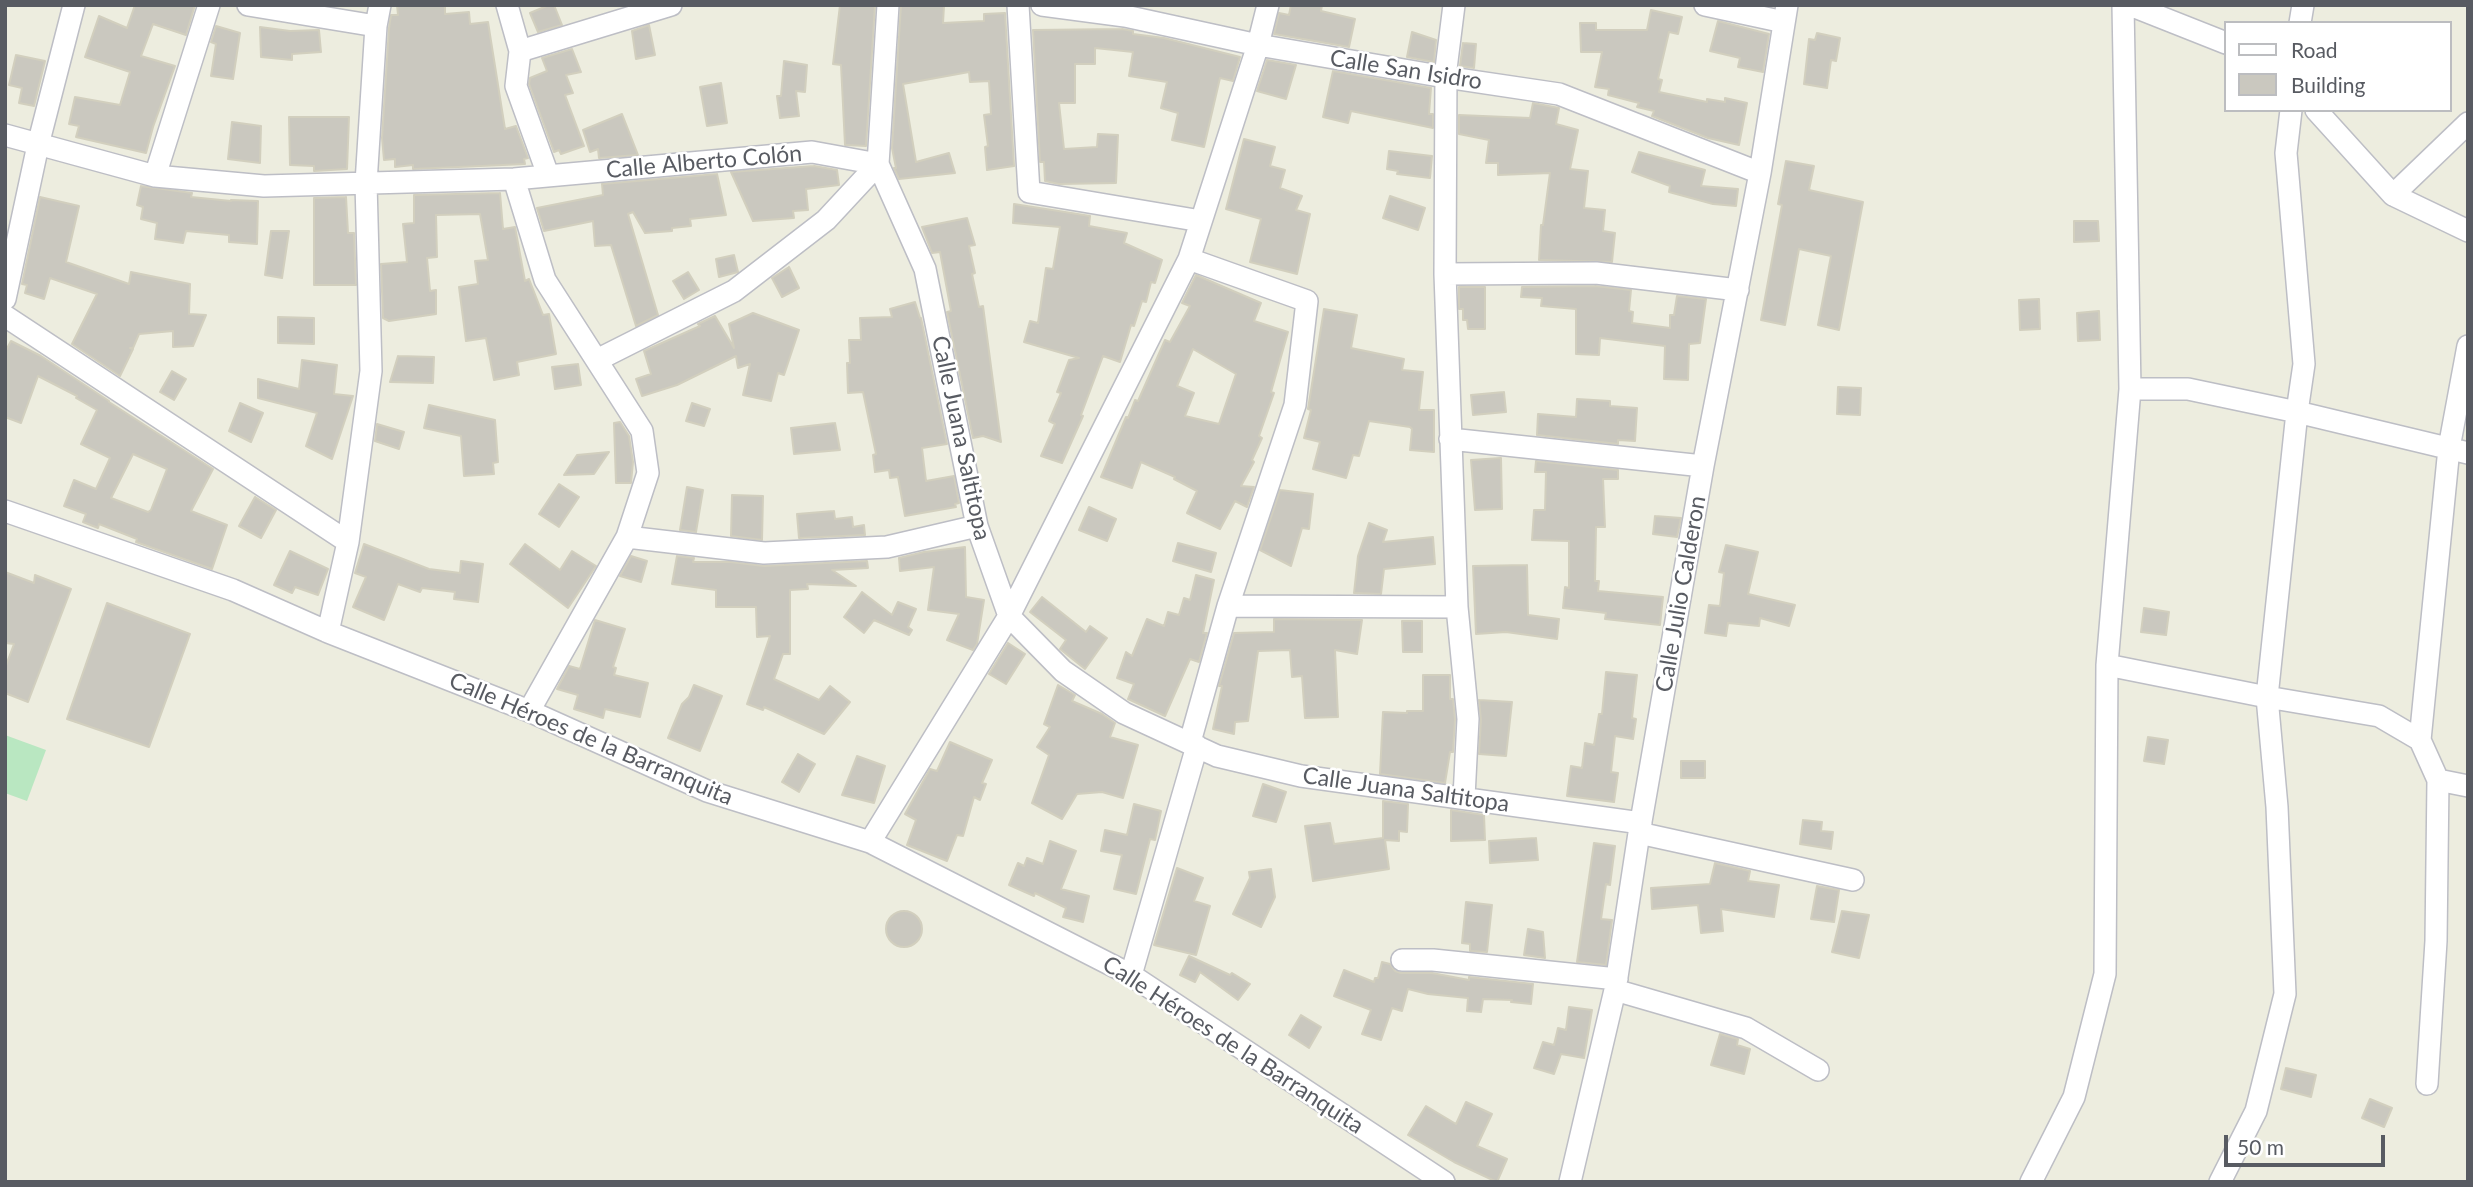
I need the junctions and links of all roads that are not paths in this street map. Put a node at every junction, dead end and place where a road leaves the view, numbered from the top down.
1 (74, 5) edge
2 (209, 5) edge
3 (248, 5) edge
4 (507, 5) edge
5 (671, 5) edge
6 (888, 5) edge
7 (1018, 5) edge
8 (1042, 5) edge
9 (1268, 5) edge
10 (1454, 5) edge
11 (1704, 5) edge
12 (2123, 5) edge
13 (2130, 5) edge
14 (1126, 10) edge
15 (1786, 14) edge
16 (378, 16) edge
17 (2224, 42) edge
18 (1258, 45) junction
19 (520, 51) junction
20 (1446, 77) junction
21 (2291, 112) edge
22 (2318, 112) edge
23 (2468, 123) edge
24 (5, 135) edge
25 (38, 145) junction
26 (878, 164) junction
27 (1760, 173) junction
28 (155, 176) junction
29 (548, 176) junction
30 (514, 179) junction
31 (366, 183) junction
32 (2393, 195) junction
33 (1201, 220) junction
34 (2468, 231) edge
35 (1189, 259) junction
36 (1445, 274) junction
37 (1738, 290) junction
38 (5, 299) edge
39 (5, 316) edge
40 (2468, 346) edge
41 (597, 360) junction
42 (2130, 388) junction
43 (2297, 412) junction
44 (1450, 439) junction
45 (2458, 450) edge
46 (1703, 466) junction
47 (5, 510) edge
48 (977, 526) junction
49 (627, 537) junction
50 (348, 542) junction
51 (1228, 606) junction
52 (1457, 607) junction
53 (1009, 616) junction
54 (328, 632) junction
55 (2107, 665) junction
56 (2267, 697) junction
57 (529, 711) junction
58 (2420, 740) junction
59 (1194, 744) junction
60 (2438, 780) junction
61 (2468, 786) edge
62 (1464, 797) junction
63 (1640, 828) junction
64 (870, 842) junction
65 (1853, 880) dead end
66 (1402, 960) dead end
67 (1131, 975) junction
68 (1616, 985) junction
69 (1818, 1070) dead end
70 (2427, 1084) dead end
71 (1444, 1182) edge
72 (1570, 1182) edge
73 (2031, 1182) edge
74 (2220, 1182) edge

1 - 25 street
2 - 28 street
3 - 16 street
4 - 19 street
5 - 19 street
6 - 26 street, Calle Juana Saltitopa
7 - 33 street
8 - 14 street, Calle San Isidro
9 - 18 street
10 - 20 street
11 - 15 street
12 - 42 street
13 - 17 street
14 - 18 street, Calle San Isidro
15 - 27 street, Calle Julio Calderon
16 - 31 street
18 - 20 street, Calle San Isidro
18 - 33 street
19 - 29 street
20 - 27 street, Calle San Isidro
20 - 36 street
21 - 43 street
22 - 32 street
23 - 32 street
24 - 25 street, Calle Alberto Colón
25 - 28 street, Calle Alberto Colón
25 - 38 street
26 - 29 street, Calle Alberto Colón
26 - 41 street
26 - 48 street, Calle Juana Saltitopa
27 - 37 street, Calle Julio Calderon
28 - 31 street, Calle Alberto Colón
29 - 30 street, Calle Alberto Colón
30 - 31 street, Calle Alberto Colón
30 - 41 street
31 - 50 street
32 - 34 street
33 - 35 street
35 - 51 street
35 - 53 street
36 - 37 street
36 - 44 street
37 - 46 street, Calle Julio Calderon
39 - 50 street
40 - 45 street
41 - 49 street
42 - 43 street
42 - 55 street
43 - 45 street
43 - 56 street
44 - 46 street
44 - 52 street
45 - 58 street
46 - 63 street, Calle Julio Calderon
47 - 54 street, Calle Héroes de la Barranquita
48 - 49 street
48 - 53 street, Calle Juana Saltitopa
49 - 57 street
50 - 54 street
51 - 52 street
51 - 59 street
52 - 62 street
53 - 59 street, Calle Juana Saltitopa
53 - 64 street
54 - 57 street, Calle Héroes de la Barranquita
55 - 56 street
55 - 73 street
56 - 58 street
56 - 74 street
57 - 64 street, Calle Héroes de la Barranquita
58 - 60 street
59 - 62 street, Calle Juana Saltitopa
59 - 67 street
60 - 61 street
60 - 70 street
62 - 63 street, Calle Juana Saltitopa
63 - 65 street, Calle Juana Saltitopa
63 - 68 street, Calle Julio Calderon
64 - 67 street, Calle Héroes de la Barranquita
66 - 68 street
67 - 71 street, Calle Héroes de la Barranquita
68 - 69 street
68 - 72 street, Calle Julio Calderon

